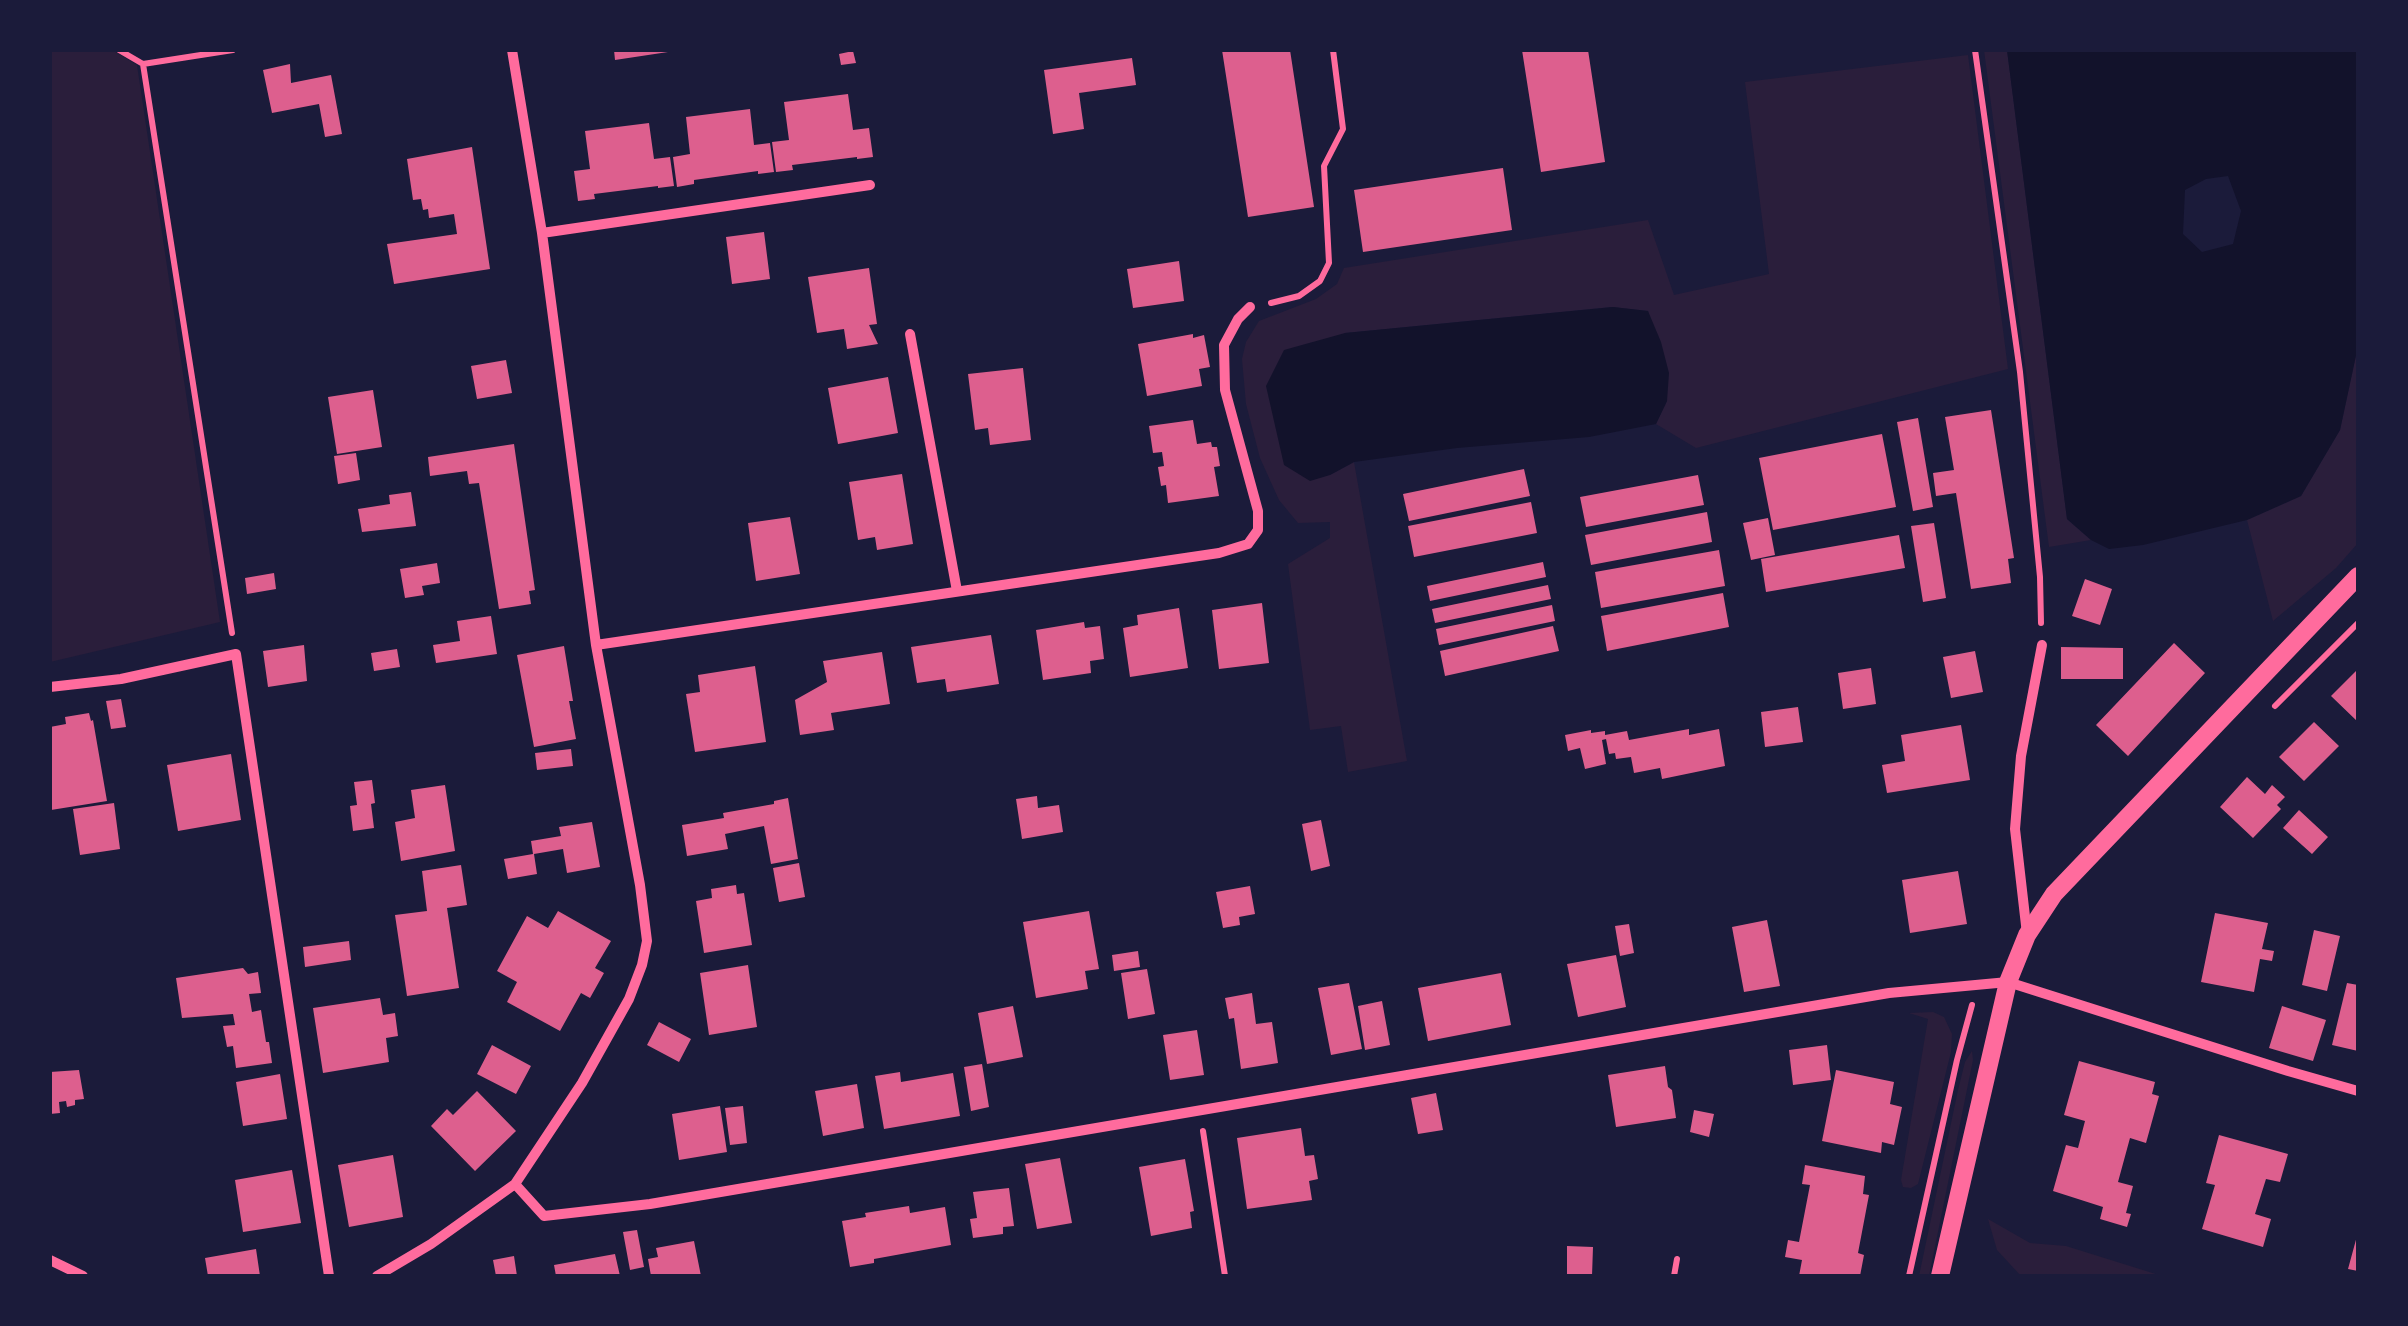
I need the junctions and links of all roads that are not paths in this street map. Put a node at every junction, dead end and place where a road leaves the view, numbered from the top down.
1 (512, 50) edge
2 (870, 185) dead end
3 (542, 233) junction
4 (1250, 307) road end
5 (910, 334) dead end
6 (2358, 576) edge
7 (957, 591) junction
8 (2042, 644) road end
9 (596, 645) junction
10 (50, 687) edge
11 (2028, 936) junction
12 (2008, 982) junction
13 (2358, 1090) edge
14 (515, 1184) junction
15 (50, 1260) edge
16 (83, 1276) edge
17 (329, 1276) edge
18 (377, 1276) edge
19 (1940, 1276) edge

1 - 3 street
2 - 3 street
3 - 9 street
4 - 7 street
5 - 7 street
6 - 11 street
7 - 9 street
8 - 11 street
9 - 14 street
10 - 17 street
11 - 12 street
12 - 13 street
12 - 14 street
12 - 19 street
14 - 18 street
15 - 16 street

